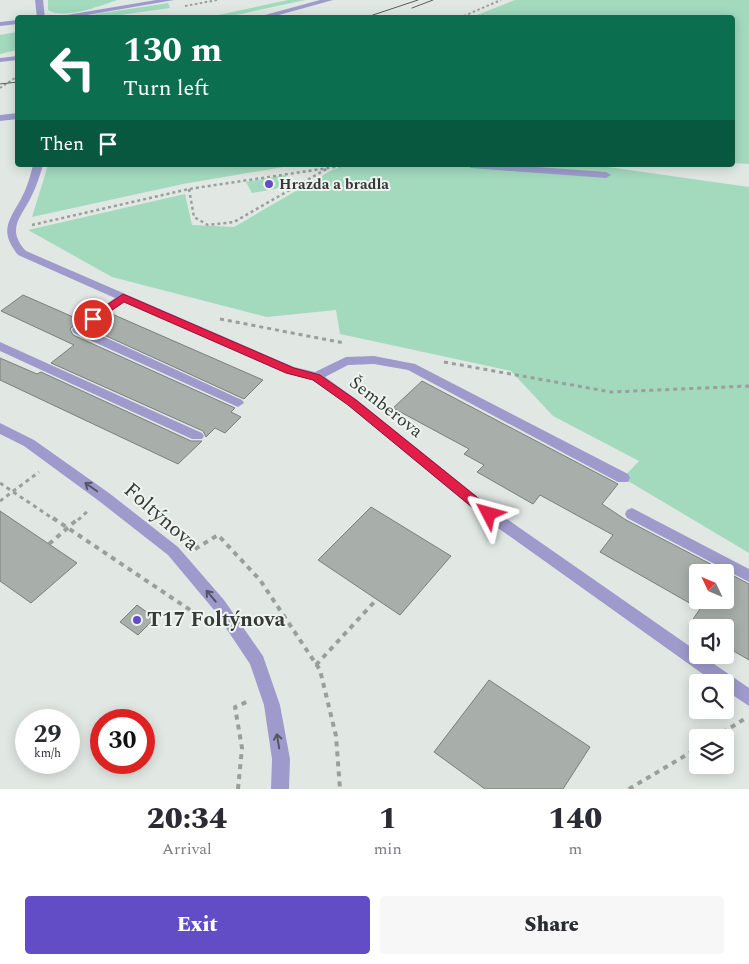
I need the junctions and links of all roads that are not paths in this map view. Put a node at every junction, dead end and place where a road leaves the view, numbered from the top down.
1 (39, 0) edge
2 (170, 0) edge
3 (329, 0) edge
4 (41, 15) edge
5 (72, 15) edge
6 (269, 15) edge
7 (15, 22) edge
8 (0, 24) edge
9 (15, 58) edge
10 (0, 60) edge
11 (15, 116) edge
12 (0, 118) edge
13 (37, 167) edge
14 (497, 167) edge
15 (606, 175) dead end
16 (5, 224) edge
17 (123, 297) junction
18 (0, 346) edge
19 (316, 377) junction
20 (238, 403) dead end
21 (0, 428) edge
22 (197, 436) dead end
23 (623, 478) dead end
24 (632, 514) dead end
25 (749, 576) edge
26 (749, 698) edge
27 (280, 789) edge

1 - 4 street
2 - 5 street
3 - 6 street
7 - 8 street
9 - 10 street
11 - 12 street
13 - 16 street
14 - 15 street
16 - 17 street, Šemberova
17 - 19 street, Šemberova
17 - 20 street
18 - 22 street
19 - 23 street
19 - 26 street, Šemberova
27 -> 21 street, Foltýnova
24 - 25 street

